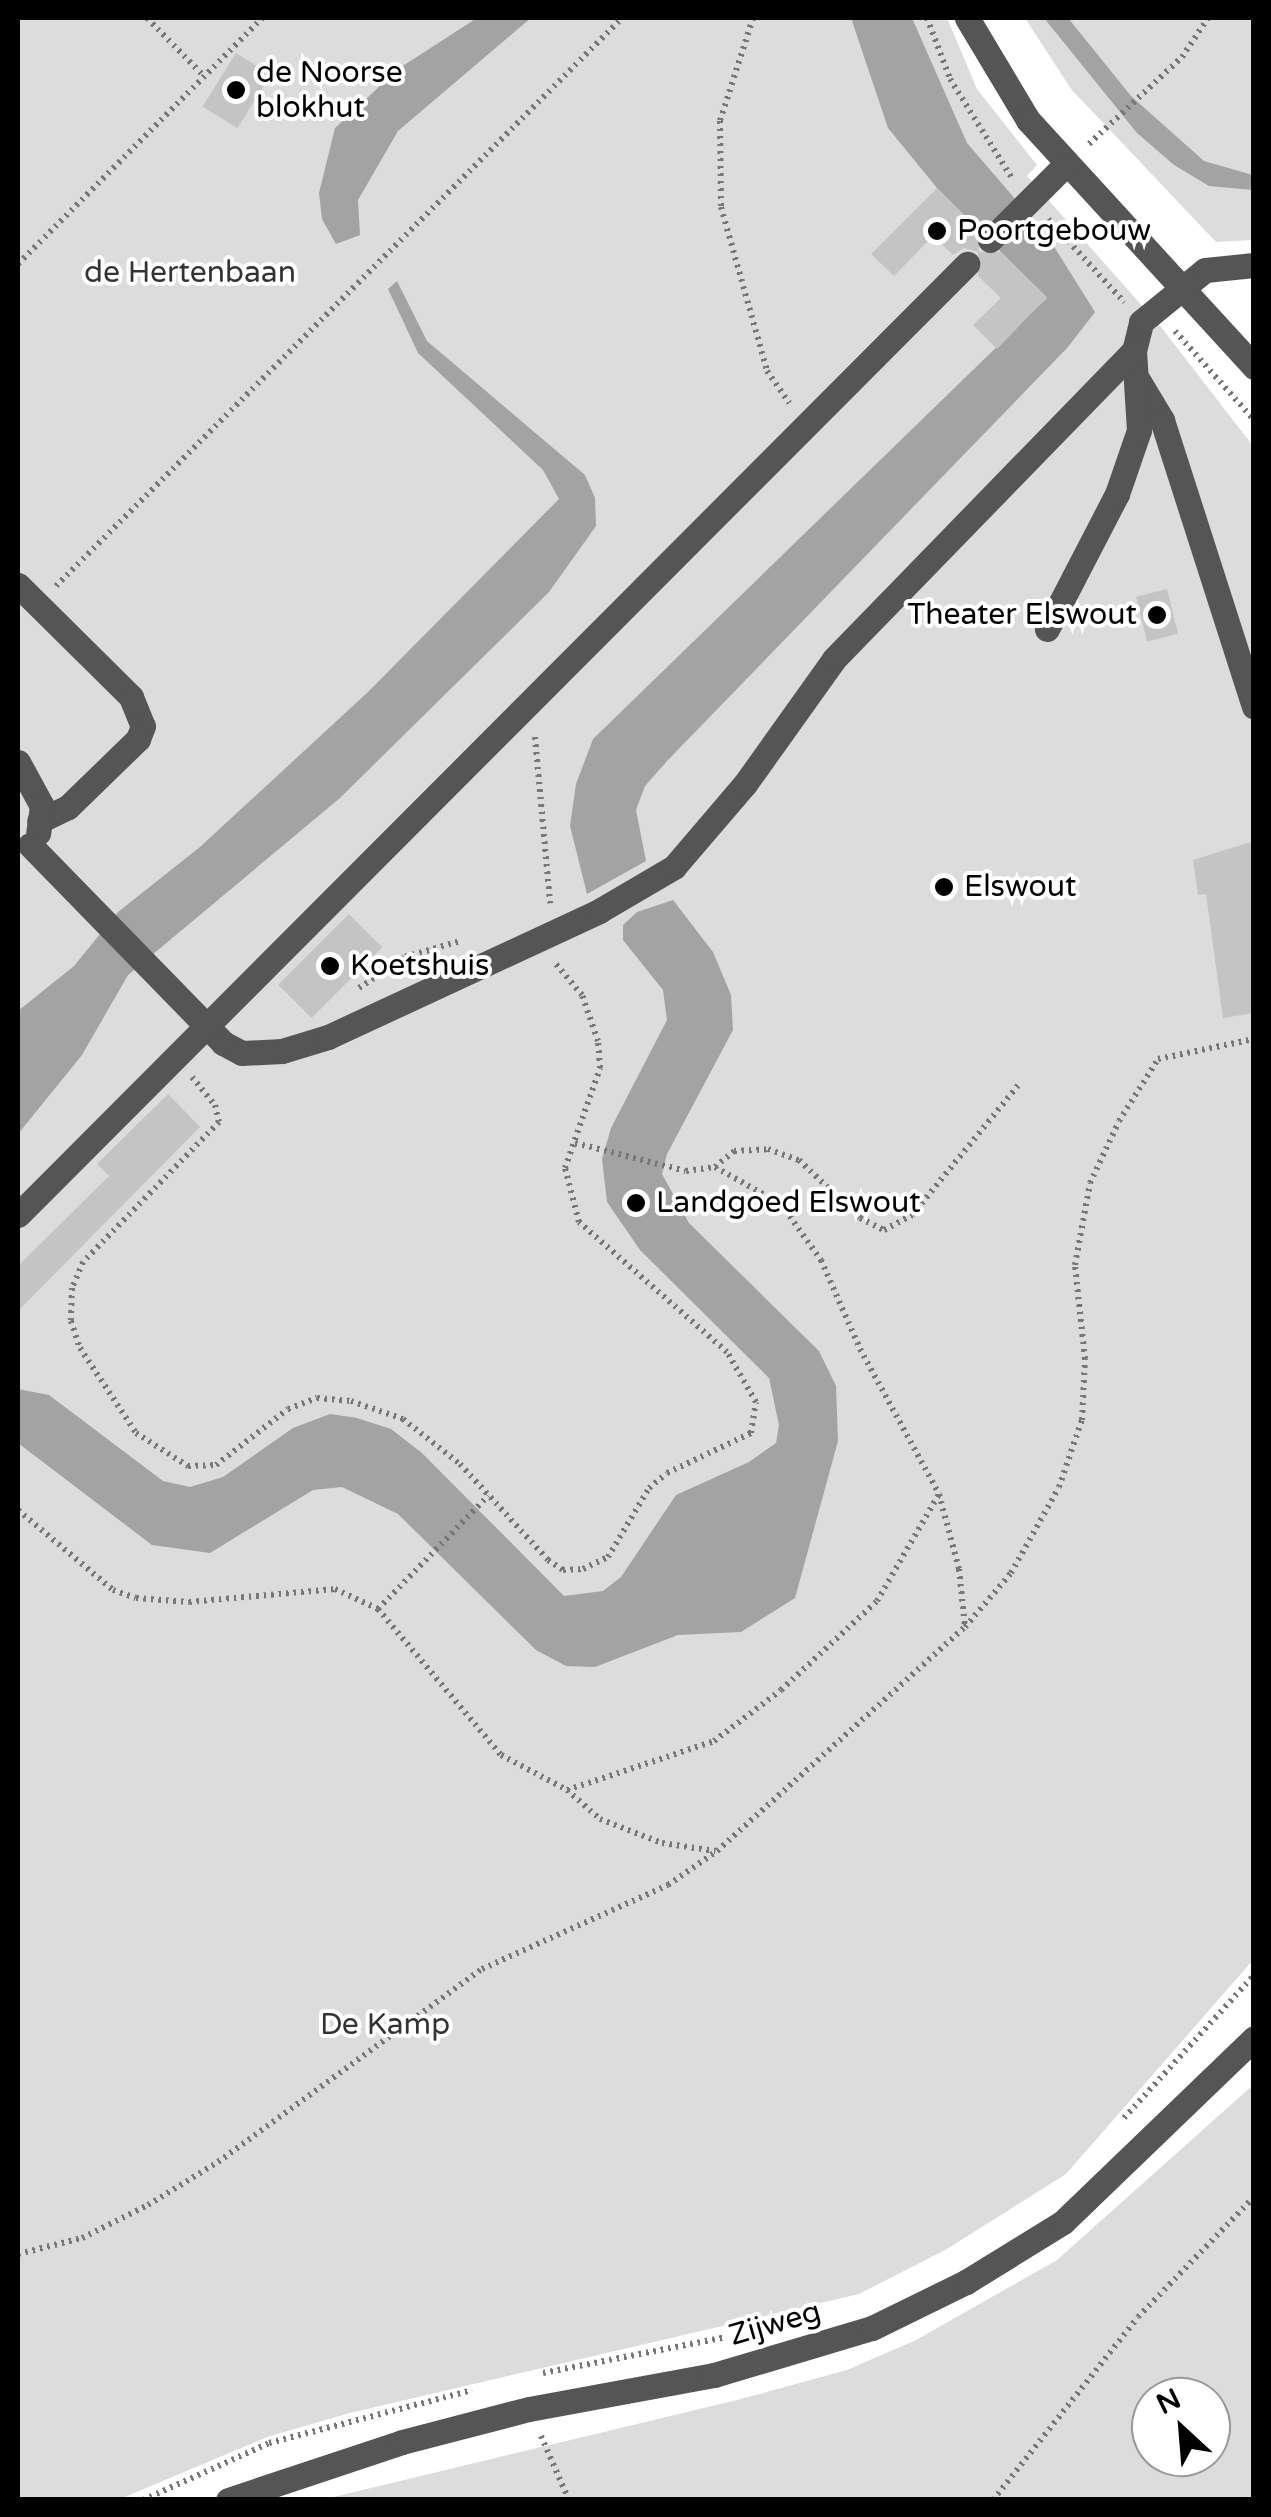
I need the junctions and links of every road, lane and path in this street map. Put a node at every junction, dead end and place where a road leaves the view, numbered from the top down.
1 (147, 18) edge
2 (262, 18) edge
3 (622, 18) edge
4 (753, 18) edge
5 (968, 18) edge
6 (1208, 18) edge
7 (204, 76) junction
8 (1065, 164) junction
9 (990, 240) dead end
10 (18, 264) edge
11 (967, 264) dead end
12 (1254, 266) edge
13 (1185, 286) junction
14 (1168, 324) dead end
15 (1134, 352) junction
16 (1254, 367) edge
17 (1138, 380) junction
18 (1254, 420) edge
19 (812, 424) junction
20 (18, 585) edge
21 (37, 604) junction
22 (1047, 629) dead end
23 (529, 706) junction
24 (1254, 708) edge
25 (18, 762) edge
26 (29, 840) edge
27 (553, 932) junction
28 (566, 972) dead end
29 (205, 1030) junction
30 (1254, 1039) edge
31 (175, 1058) junction
32 (1021, 1082) dead end
33 (715, 1167) junction
34 (18, 1214) edge
35 (939, 1494) junction
36 (488, 1496) junction
37 (18, 1510) edge
38 (378, 1609) junction
39 (965, 1627) junction
40 (566, 1790) junction
41 (717, 1851) junction
42 (1254, 1974) edge
43 (1254, 2038) edge
44 (1121, 2121) dead end
45 (1254, 2197) edge
46 (18, 2254) edge
47 (732, 2336) dead end
48 (532, 2376) dead end
49 (482, 2387) dead end
50 (536, 2424) dead end
51 (143, 2500) edge
52 (228, 2500) edge
53 (568, 2500) edge
54 (993, 2500) edge

1 - 7 path
2 - 7 path
3 - 21 path
4 - 19 path
5 - 8 street
6 - 8 path
7 - 10 path
8 - 9 street
8 - 13 street
11 - 19 street
12 - 13 street
13 - 15 street
13 - 16 street
14 - 18 path
15 - 17 street
15 - 27 street
17 - 22 street
17 - 24 street
19 - 23 street
20 - 21 street
21 - 26 street
23 - 27 path
23 - 29 street
25 - 26 street
26 - 29 street
27 - 28 path
27 - 29 street
29 - 31 street
30 - 39 path
31 - 34 street
31 - 36 path
32 - 33 path
33 - 35 path
33 - 36 path
35 - 39 path
35 - 40 path
36 - 38 path
37 - 38 path
38 - 40 path
39 - 41 path
40 - 41 path
41 - 46 path
42 - 44 path
43 - 52 street, Zijweg
45 - 54 path
47 - 48 path
49 - 51 path
50 - 53 path

